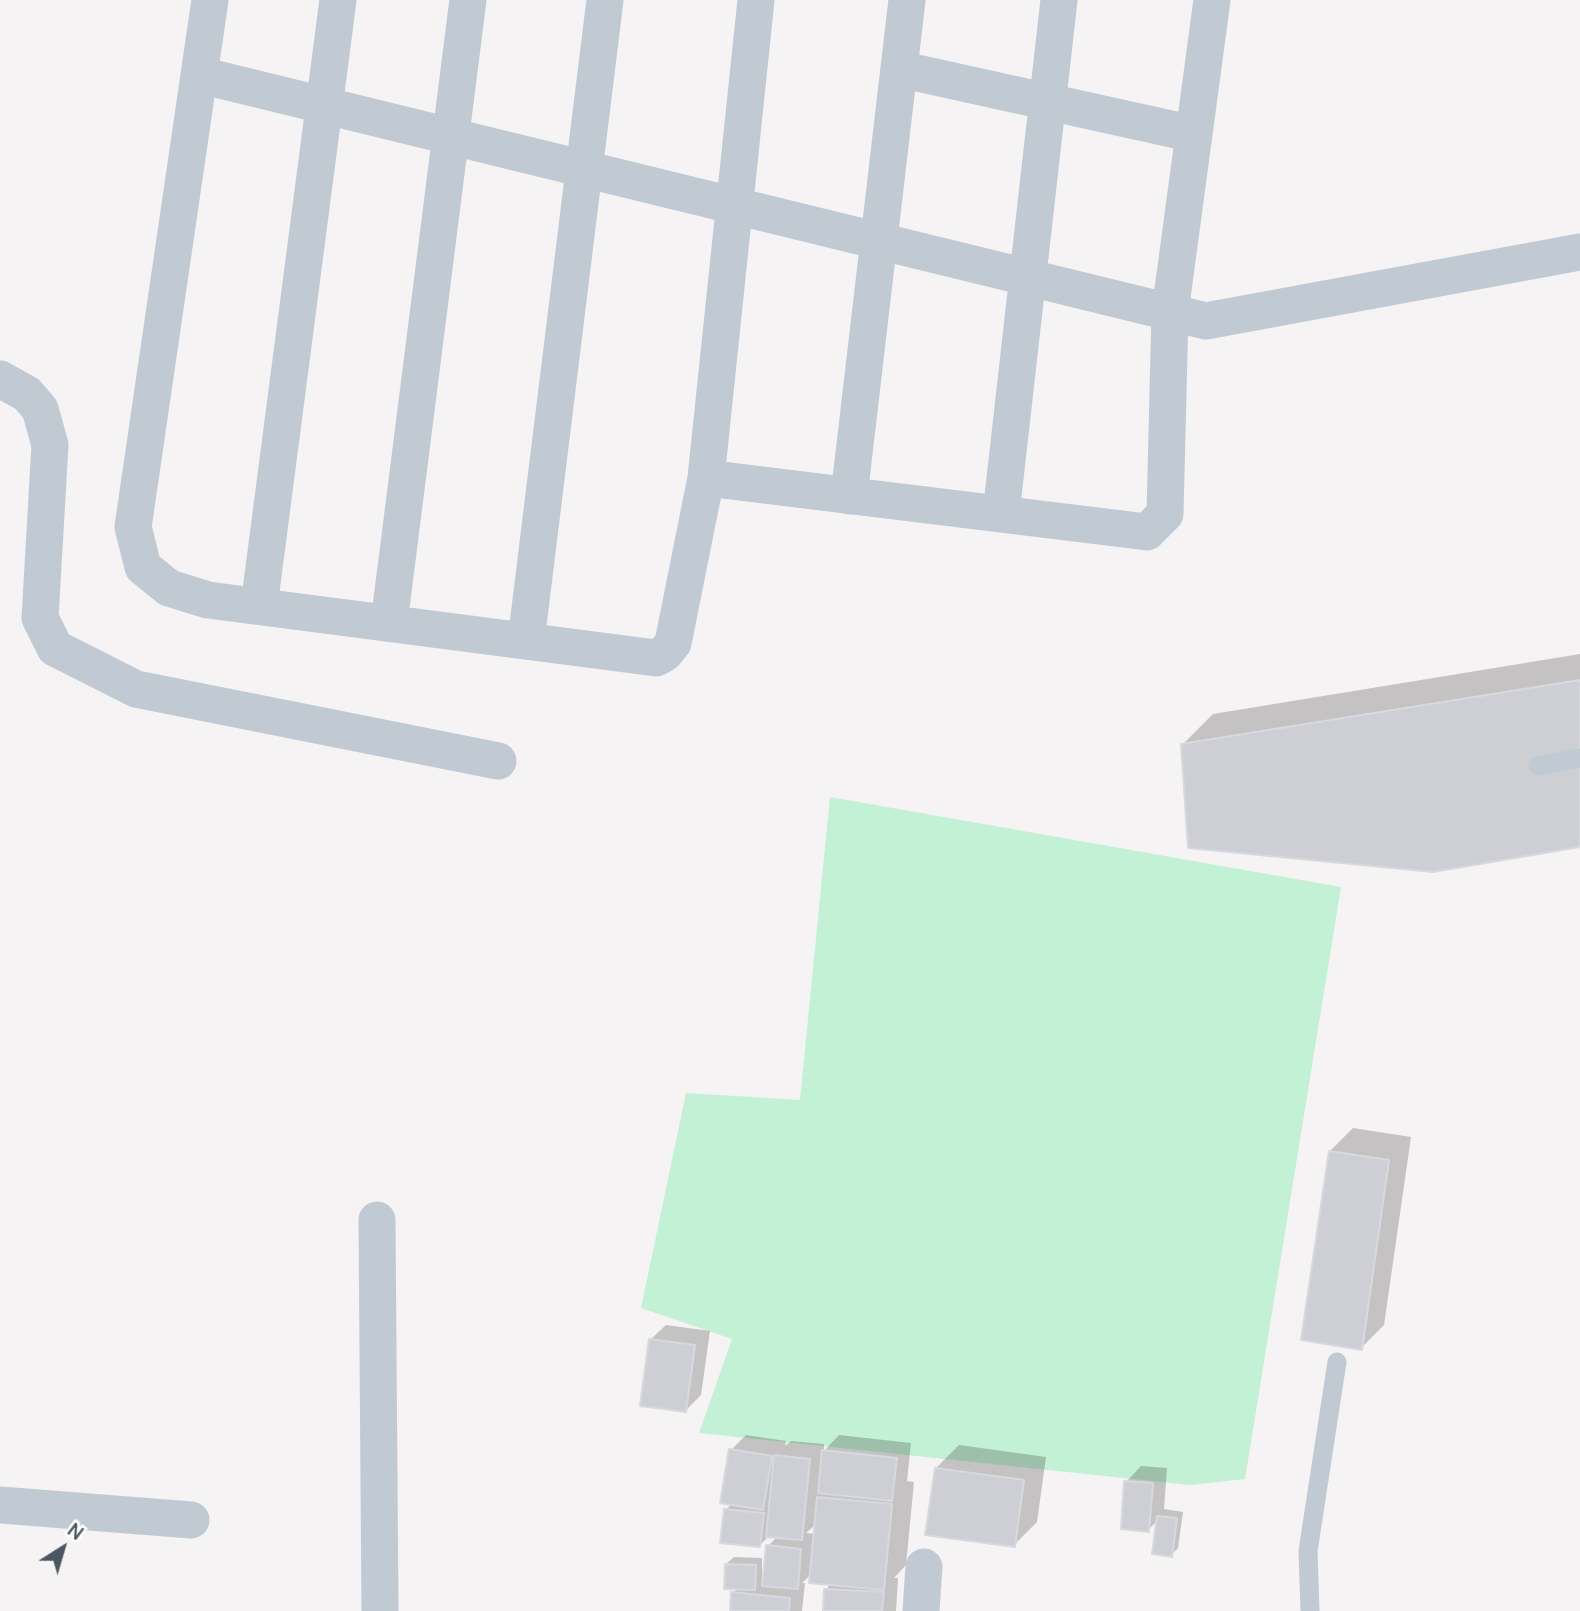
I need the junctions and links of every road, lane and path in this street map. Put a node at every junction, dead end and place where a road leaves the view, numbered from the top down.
1 (210, 0) edge
2 (338, 0) edge
3 (468, 0) edge
4 (605, 0) edge
5 (756, 0) edge
6 (907, 0) edge
7 (1059, 0) edge
8 (1212, 0) edge
9 (899, 69) junction
10 (200, 75) junction
11 (1048, 102) junction
12 (324, 105) junction
13 (1194, 134) junction
14 (452, 136) junction
15 (584, 169) junction
16 (734, 205) junction
17 (879, 241) junction
18 (1580, 252) edge
19 (1028, 277) junction
20 (1170, 312) junction
21 (0, 379) edge
22 (706, 478) junction
23 (849, 496) junction
24 (1001, 514) junction
25 (259, 606) junction
26 (389, 623) junction
27 (526, 641) junction
28 (1580, 758) edge
29 (498, 761) dead end
30 (1538, 766) dead end
31 (377, 1220) dead end
32 (1337, 1362) dead end
33 (0, 1505) edge
34 (191, 1520) dead end
35 (924, 1567) dead end
36 (380, 1611) edge
37 (921, 1611) edge
38 (1310, 1611) edge

1 - 10 street
2 - 12 street
3 - 14 street
4 - 15 street
5 - 16 street
6 - 9 street
7 - 11 street
8 - 13 street
9 - 11 street
9 - 17 street
10 - 12 street
10 - 25 street
11 - 13 street
11 - 19 street
12 - 14 street
12 - 25 street
13 - 20 street
14 - 15 street
14 - 26 street
15 - 16 street
15 - 27 street
16 - 17 street
16 - 22 street
17 - 19 street
17 - 23 street
18 - 20 street
19 - 20 street
19 - 24 street
20 - 24 street
21 - 29 street
22 - 23 street
22 - 27 street
23 - 24 street
25 - 26 street
26 - 27 street
28 - 30 lane
31 - 36 street
32 - 38 lane
33 - 34 street
35 - 37 street

